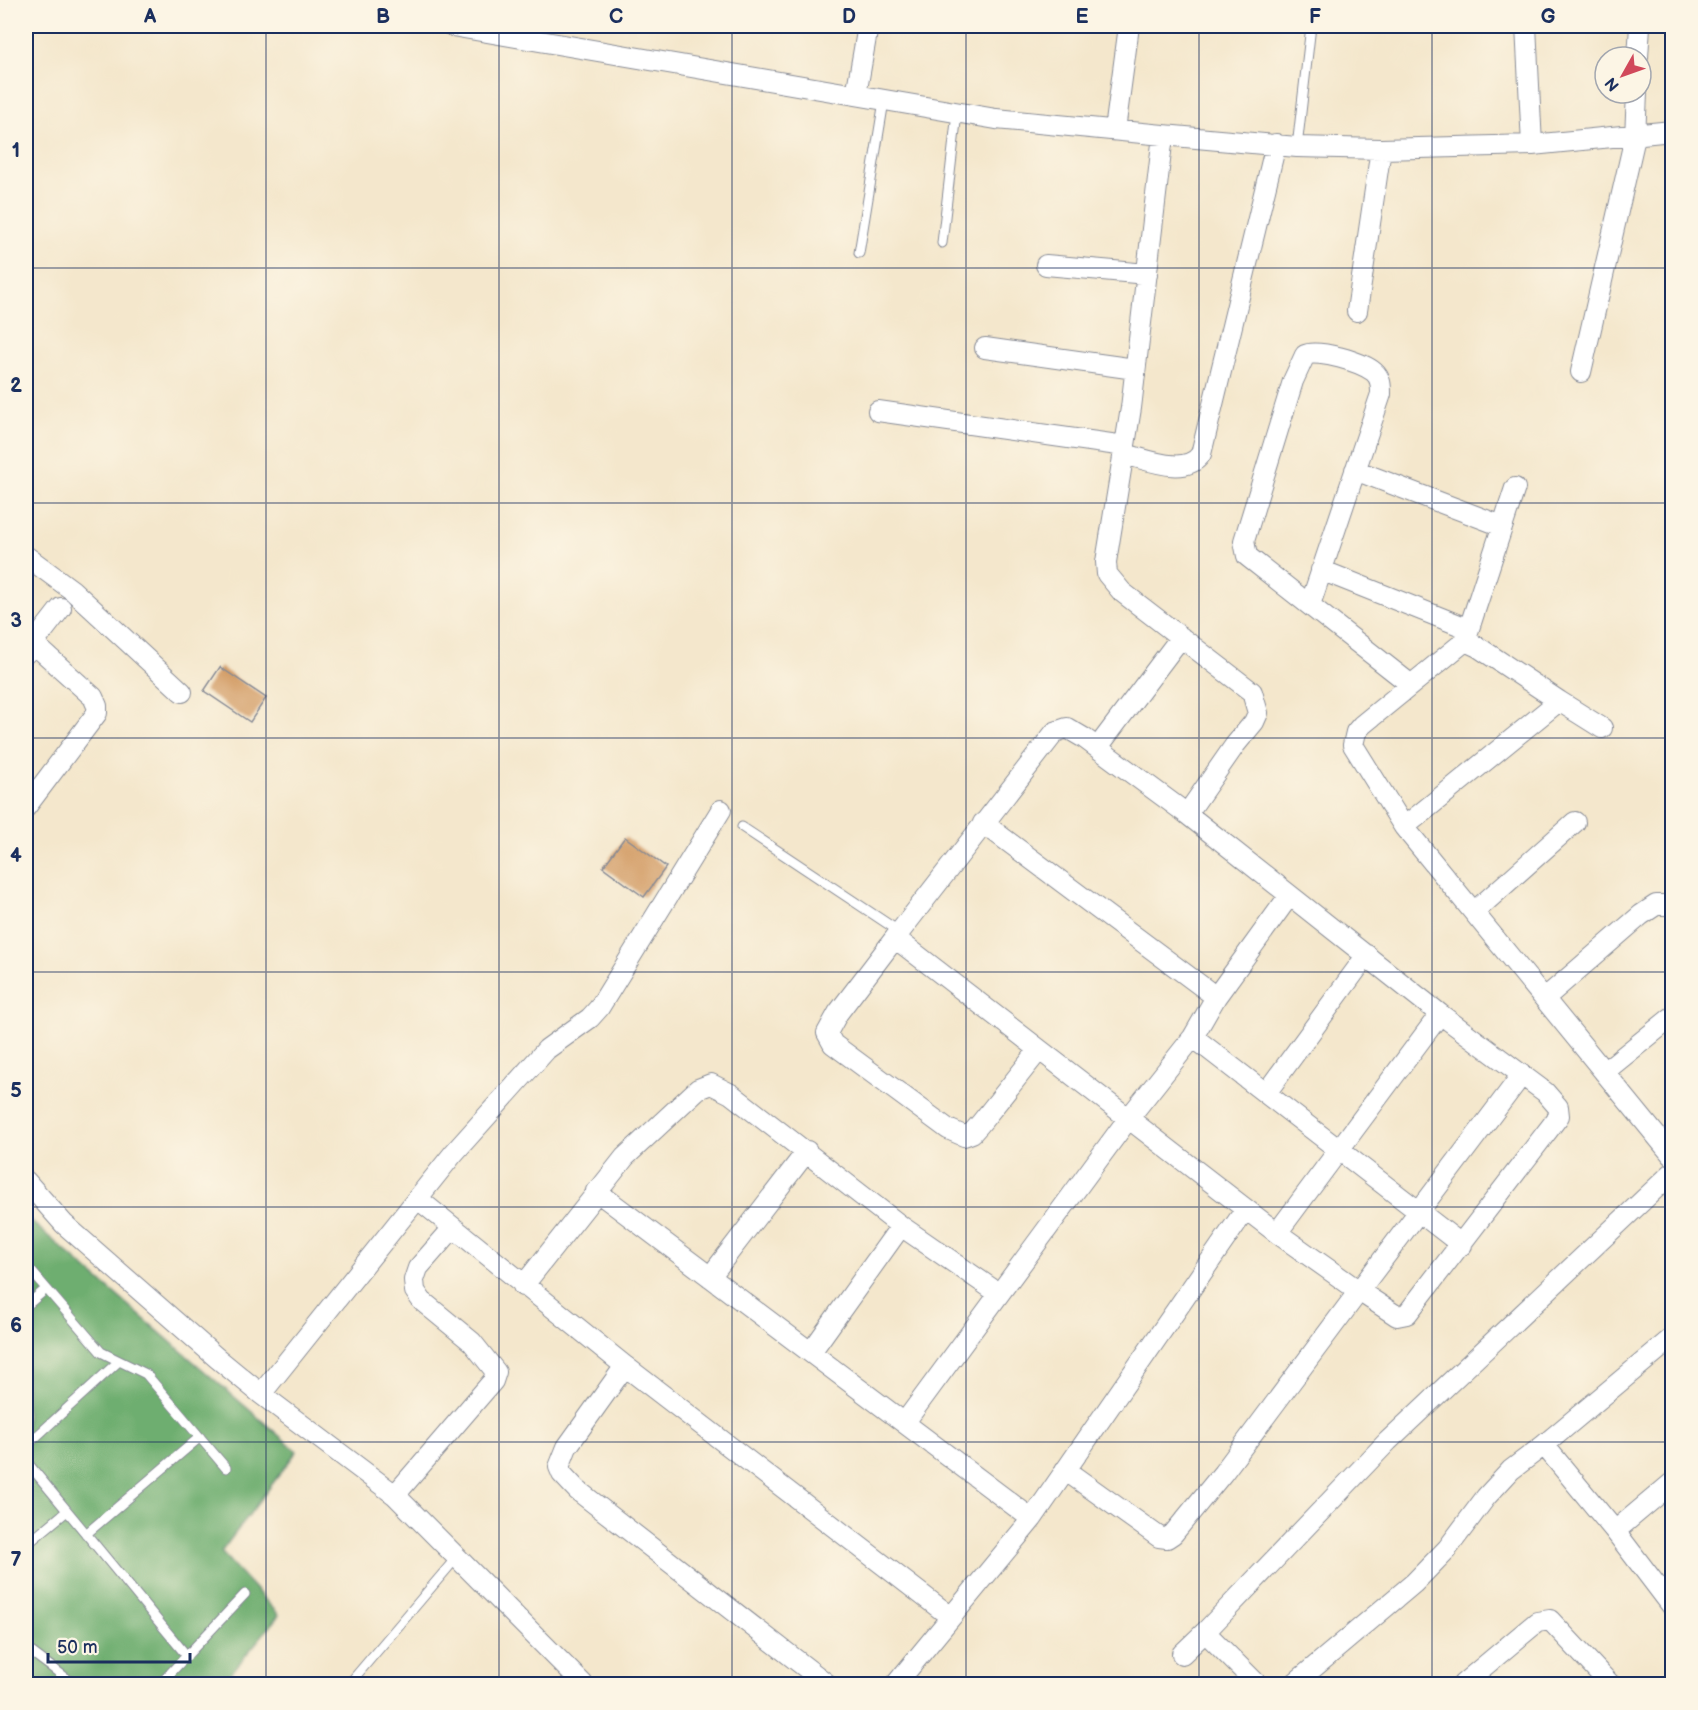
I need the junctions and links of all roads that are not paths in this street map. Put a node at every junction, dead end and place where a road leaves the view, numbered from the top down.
1 (453, 26) edge
2 (868, 26) edge
3 (1129, 26) edge
4 (1311, 26) edge
5 (1526, 26) edge
6 (1640, 26) edge
7 (1639, 45) edge
8 (856, 95) junction
9 (884, 101) junction
10 (1636, 105) edge
11 (957, 113) junction
12 (1115, 130) junction
13 (1672, 131) edge
14 (1163, 135) junction
15 (1635, 137) junction
16 (1276, 144) junction
17 (1532, 145) junction
18 (1297, 147) junction
19 (1381, 149) junction
20 (942, 243) dead end
21 (860, 253) dead end
22 (1046, 265) dead end
23 (1147, 274) junction
24 (1357, 311) dead end
25 (985, 348) dead end
26 (1136, 369) junction
27 (1581, 372) dead end
28 (878, 411) dead end
29 (1124, 450) junction
30 (1355, 470) junction
31 (1515, 488) dead end
32 (1502, 526) junction
33 (26, 556) edge
34 (1321, 570) junction
35 (1310, 604) junction
36 (61, 608) dead end
37 (1467, 635) junction
38 (1181, 637) junction
39 (29, 648) edge
40 (1410, 684) junction
41 (182, 692) dead end
42 (1559, 701) junction
43 (1602, 728) dead end
44 (1098, 747) junction
45 (26, 807) edge
46 (721, 810) dead end
47 (1187, 814) junction
48 (1575, 822) dead end
49 (983, 823) junction
50 (742, 827) dead end
51 (1404, 827) junction
52 (1289, 896) junction
53 (1672, 905) edge
54 (1474, 912) junction
55 (897, 935) junction
56 (1367, 955) junction
57 (1216, 997) junction
58 (1545, 998) junction
59 (1440, 1014) junction
60 (1672, 1017) edge
61 (1192, 1037) junction
62 (1039, 1050) junction
63 (1604, 1072) junction
64 (1521, 1076) junction
65 (1266, 1093) junction
66 (1128, 1119) junction
67 (1339, 1150) junction
68 (807, 1151) junction
69 (1671, 1151) edge
70 (1672, 1173) edge
71 (26, 1181) edge
72 (596, 1191) junction
73 (418, 1198) junction
74 (1246, 1209) junction
75 (1418, 1211) junction
76 (901, 1226) junction
77 (453, 1227) junction
78 (1277, 1233) junction
79 (1462, 1245) junction
80 (26, 1265) edge
81 (710, 1276) junction
82 (523, 1286) junction
83 (46, 1289) junction
84 (1359, 1291) junction
85 (998, 1293) junction
86 (26, 1306) edge
87 (1672, 1338) edge
88 (811, 1352) junction
89 (119, 1361) junction
90 (624, 1366) junction
91 (261, 1394) junction
92 (904, 1422) junction
93 (200, 1437) junction
94 (1544, 1445) junction
95 (26, 1446) edge
96 (26, 1461) edge
97 (226, 1468) dead end
98 (1065, 1470) junction
99 (1672, 1483) edge
100 (395, 1495) junction
101 (67, 1511) junction
102 (1032, 1519) junction
103 (1615, 1532) junction
104 (86, 1534) junction
105 (26, 1545) edge
106 (457, 1557) junction
107 (245, 1594) dead end
108 (1672, 1606) edge
109 (951, 1617) junction
110 (1205, 1632) junction
111 (26, 1648) edge
112 (1182, 1654) dead end
113 (187, 1656) junction
114 (74, 1684) edge
115 (160, 1684) edge
116 (349, 1684) edge
117 (583, 1684) edge
118 (827, 1684) edge
119 (896, 1684) edge
120 (1257, 1684) edge
121 (1294, 1684) edge
122 (1463, 1684) edge
123 (1610, 1684) edge

1 - 8 street
2 - 8 street
3 - 12 street
4 - 18 lane
5 - 17 street
6 - 7 street
8 - 9 street
9 - 11 street
9 - 21 lane
10 - 15 street
11 - 12 street
11 - 20 lane
12 - 14 street
13 - 15 street
14 - 16 street
14 - 23 street
15 - 17 street
15 - 27 street
16 - 18 street
16 - 29 street
17 - 19 street
18 - 19 street
19 - 24 street
22 - 23 street
23 - 26 street
25 - 26 street
26 - 29 street
28 - 29 street
29 - 38 street
30 - 32 street
30 - 34 street
30 - 35 street
31 - 32 street
32 - 37 street
33 - 41 street
34 - 35 street
34 - 37 street
35 - 40 street
36 - 39 street
37 - 40 street
37 - 42 street
38 - 44 street
38 - 47 street
39 - 45 street
40 - 51 street
42 - 43 street
42 - 51 street
44 - 47 street
44 - 49 street
46 - 73 street
47 - 52 street
48 - 54 street
49 - 55 street
49 - 57 street
50 - 55 lane
51 - 54 street
52 - 56 street
52 - 57 street
53 - 58 street
54 - 58 street
55 - 62 street
55 - 62 street
56 - 59 street
56 - 65 street
57 - 61 street
58 - 63 street
59 - 64 street
59 - 67 street
60 - 63 street
61 - 65 street
61 - 66 street
62 - 66 street
63 - 69 street
64 - 75 street
64 - 79 street
65 - 67 street
66 - 74 street
66 - 85 street
67 - 75 street
67 - 78 street
68 - 72 street
68 - 76 street
68 - 81 street
70 - 110 street
71 - 91 street
72 - 81 street
72 - 82 street
73 - 77 street
73 - 91 street
74 - 78 street
74 - 98 street
75 - 79 street
75 - 84 street
76 - 85 street
76 - 88 street
77 - 82 street
77 - 100 street
78 - 84 street
79 - 84 street
80 - 83 lane
81 - 88 street
82 - 90 street
83 - 86 lane
83 - 89 lane
84 - 98 street
85 - 92 street
87 - 94 street
88 - 92 street
89 - 93 lane
89 - 95 lane
90 - 109 street
90 - 118 street
91 - 100 street
92 - 102 street
93 - 97 lane
93 - 104 lane
94 - 103 street
94 - 121 street
96 - 101 lane
98 - 102 street
99 - 103 street
100 - 106 street
101 - 104 lane
101 - 105 lane
102 - 109 street
103 - 108 street
104 - 113 lane
106 - 116 lane
106 - 117 street
107 - 113 lane
109 - 119 street
110 - 112 street
110 - 120 street
111 - 114 lane
113 - 115 lane
122 - 123 street

